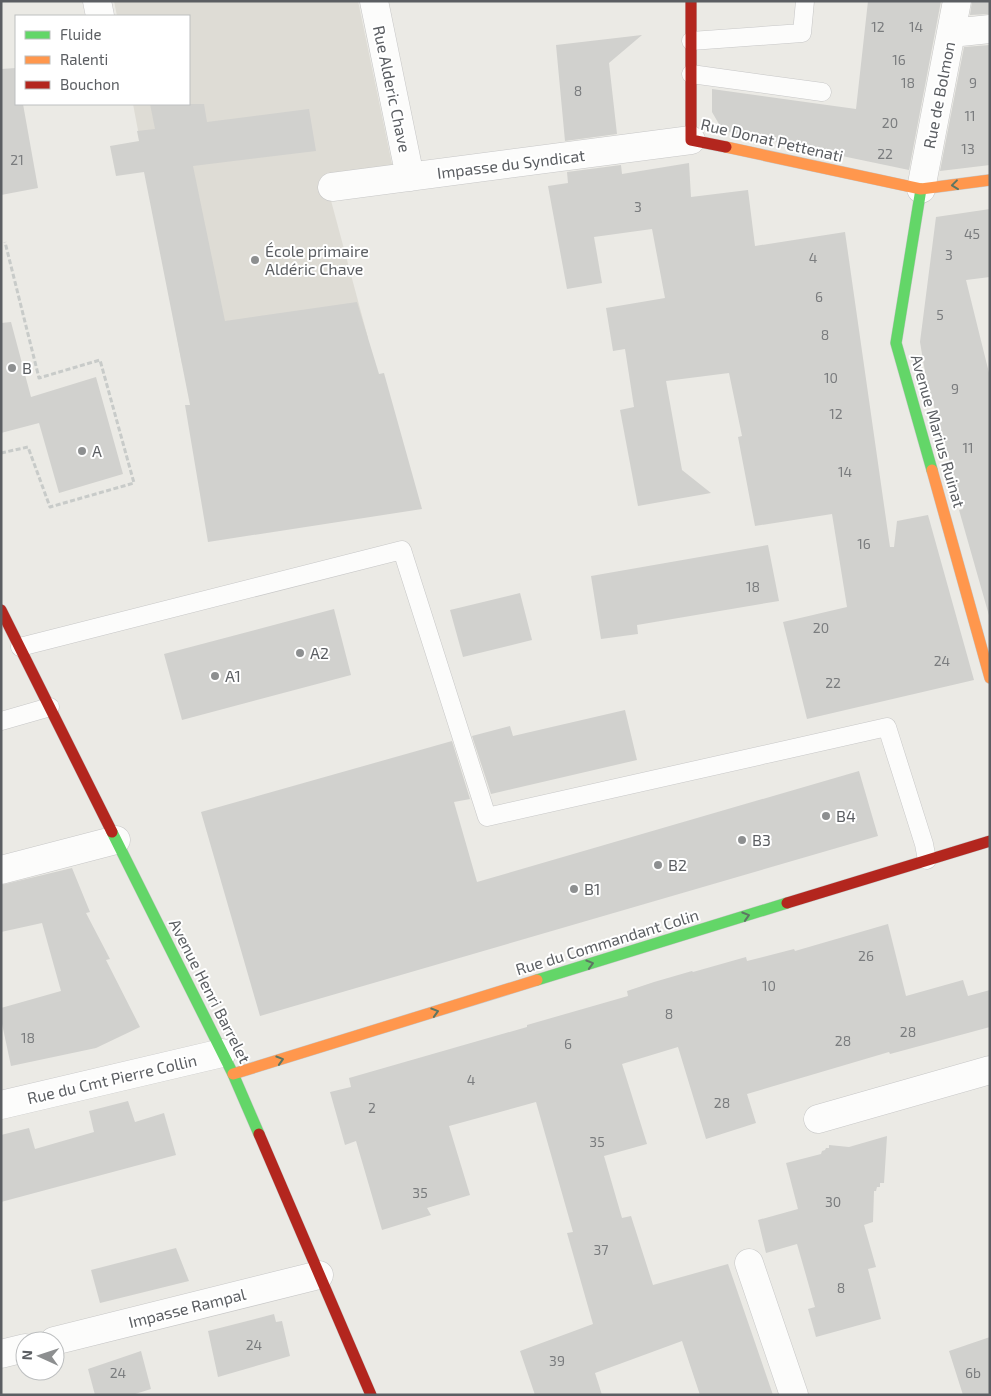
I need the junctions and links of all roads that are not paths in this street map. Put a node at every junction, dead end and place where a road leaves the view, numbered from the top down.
1 (97, 1) edge
2 (374, 1) edge
3 (691, 1) edge
4 (806, 1) edge
5 (957, 1) edge
6 (100, 15) edge
7 (990, 30) edge
8 (951, 34) junction
9 (691, 41) junction
10 (691, 74) junction
11 (822, 92) dead end
12 (691, 140) junction
13 (410, 177) junction
14 (990, 180) edge
15 (332, 187) dead end
16 (921, 189) junction
17 (1, 610) edge
18 (20, 647) junction
19 (990, 678) edge
20 (50, 707) junction
21 (1, 721) edge
22 (116, 840) junction
23 (990, 841) edge
24 (927, 860) junction
25 (1, 870) edge
26 (228, 1064) junction
27 (990, 1070) edge
28 (1, 1105) edge
29 (818, 1120) dead end
30 (749, 1263) dead end
31 (320, 1275) junction
32 (65, 1338) edge
33 (15, 1350) edge
34 (1, 1354) edge
35 (371, 1395) edge
36 (794, 1395) edge

1 - 6 street
2 - 13 street, Rue Alderic Chave
3 - 9 street, Rue Donat Pettenati
4 - 9 lane
5 - 8 street, Rue de Bolmon
7 - 8 street
8 - 16 street, Rue de Bolmon
9 - 10 street, Rue Donat Pettenati
10 - 11 lane
10 - 12 street, Rue Donat Pettenati
12 - 13 street, Impasse du Syndicat
12 - 16 street, Rue Donat Pettenati
13 - 15 street, Impasse du Syndicat
14 -> 16 street, Rue Donat Pettenati
16 - 19 street, Avenue Marius Ruinat
17 - 18 street, Avenue Henri Barrelet
18 - 20 street, Avenue Henri Barrelet
18 - 24 lane
20 - 21 lane
20 - 22 street, Avenue Henri Barrelet
22 - 25 street
22 - 26 street, Avenue Henri Barrelet
23 - 24 street, Rue du Commandant Colin
26 -> 24 street, Rue du Commandant Colin
26 - 28 street, Rue du Cmt Pierre Collin
26 - 31 street, Avenue Henri Barrelet
27 - 29 street
30 - 36 street
31 - 32 street, Impasse Rampal
31 - 35 street, Avenue Henri Barrelet
33 - 34 street

